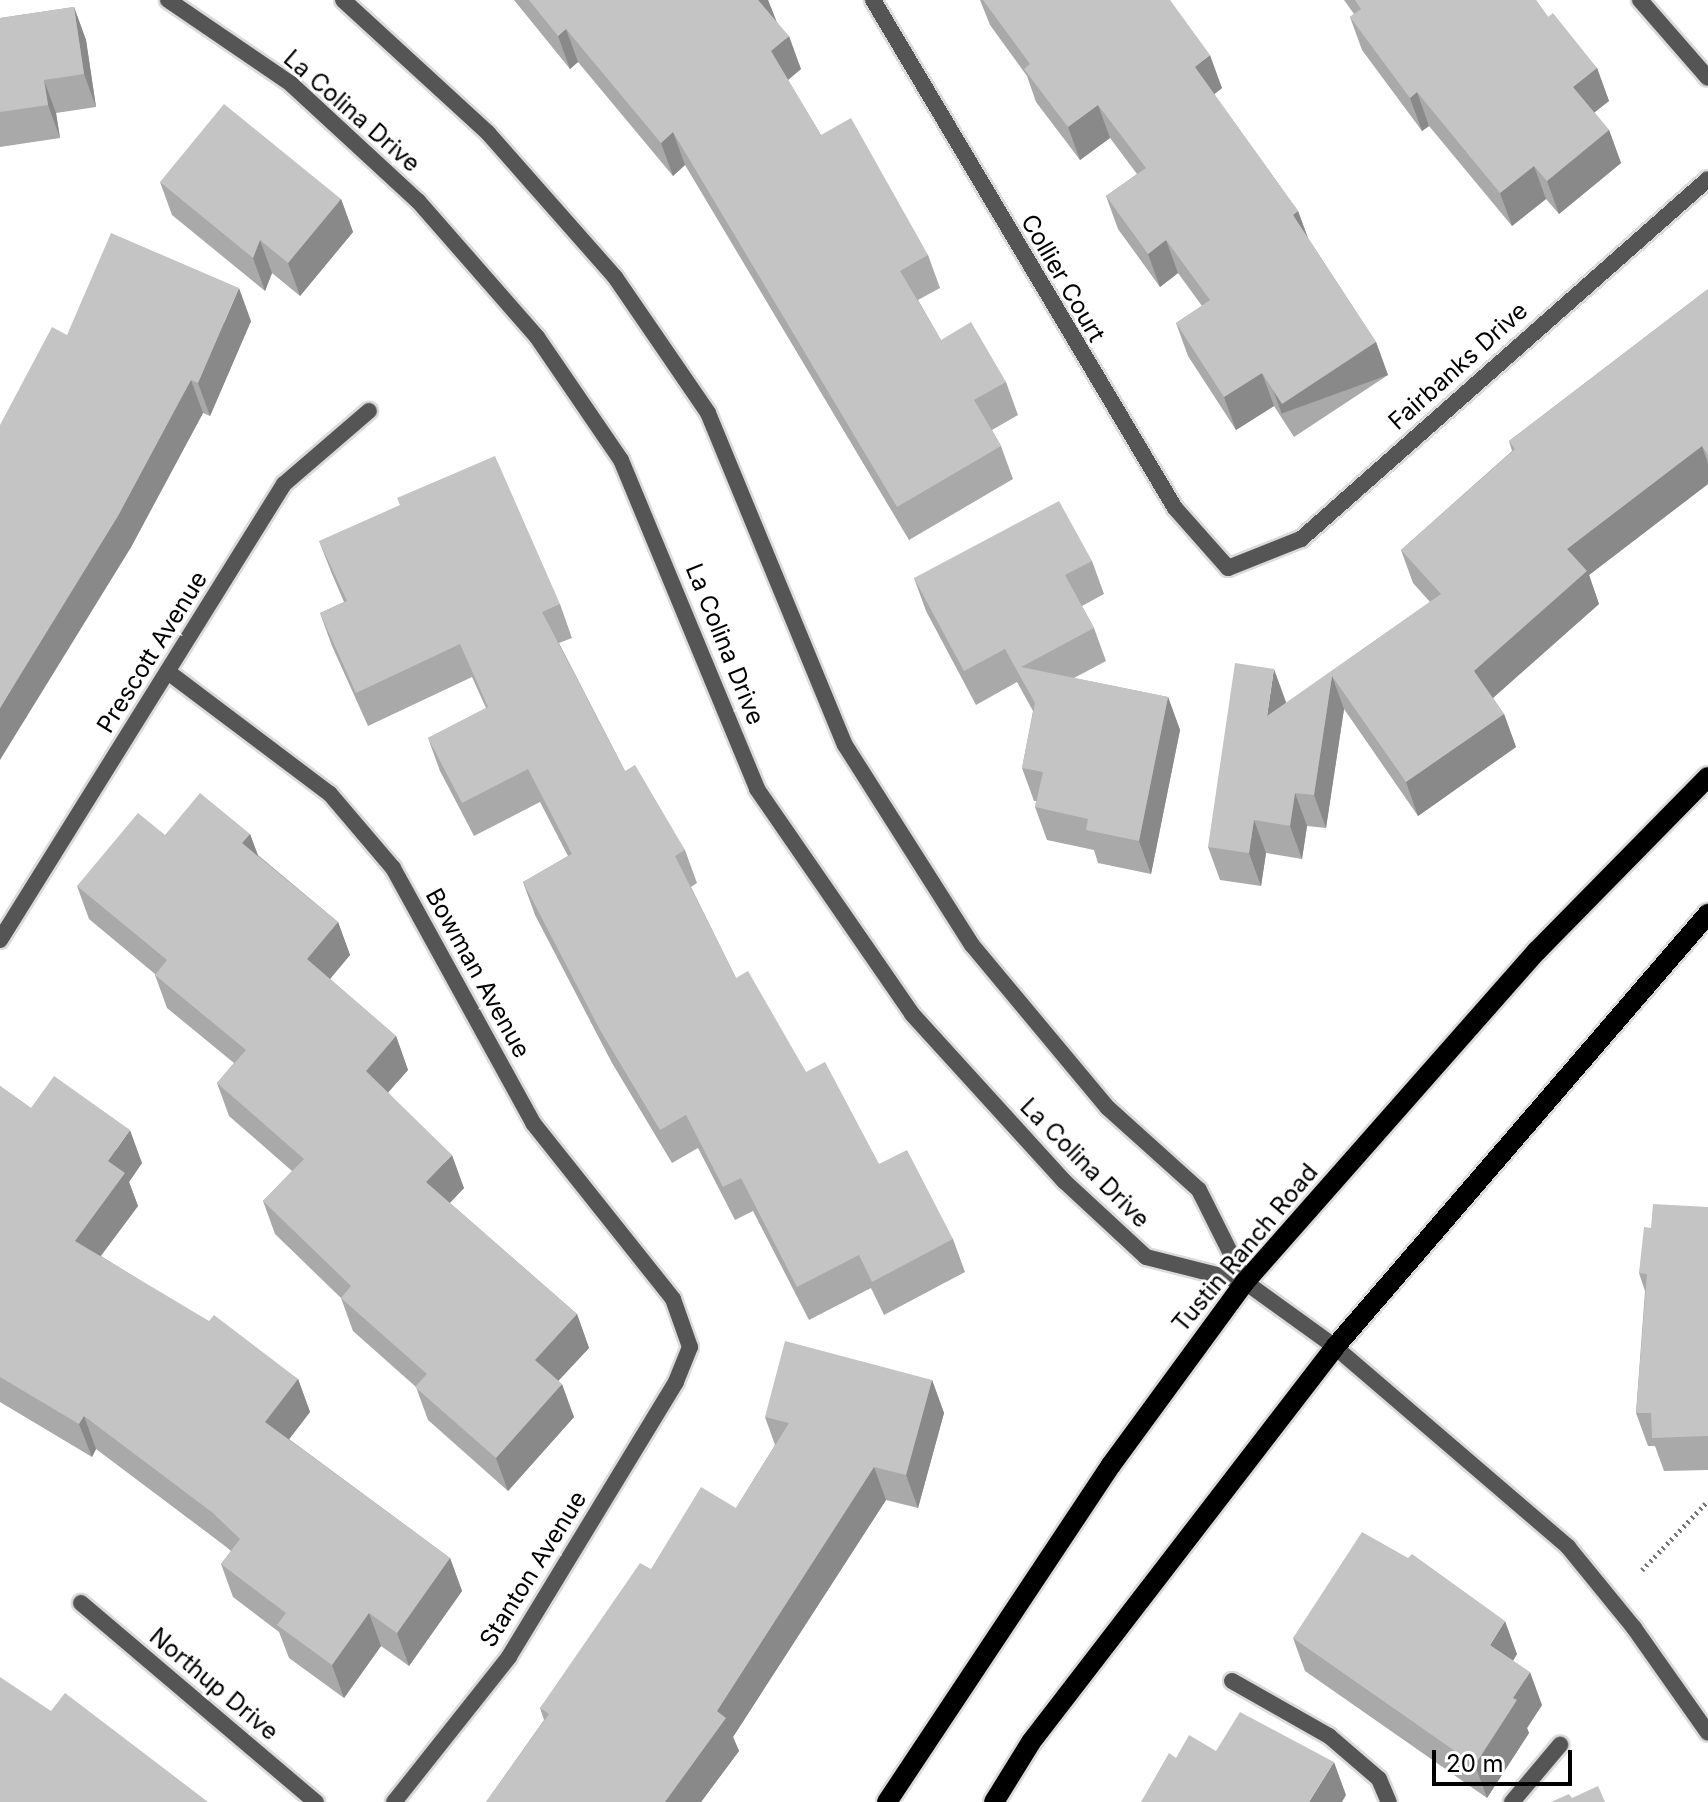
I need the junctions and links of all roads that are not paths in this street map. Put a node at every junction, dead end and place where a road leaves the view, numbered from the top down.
1 (168, 0) edge
2 (343, 0) edge
3 (873, 0) edge
4 (1640, 0) edge
5 (1708, 78) edge
6 (1708, 179) edge
7 (369, 411) dead end
8 (1228, 568) joint
9 (168, 672) junction
10 (1708, 777) edge
11 (1708, 914) edge
12 (0, 940) edge
13 (1245, 1282) junction
14 (690, 1347) joint
15 (1335, 1347) junction
16 (81, 1603) dead end
17 (1232, 1681) dead end
18 (1708, 1733) edge
19 (1560, 1745) dead end
20 (316, 1802) edge
21 (394, 1802) edge
22 (887, 1802) edge
23 (994, 1802) edge
24 (1389, 1802) edge
25 (1512, 1802) edge

1 - 13 street, La Colina Drive
2 - 13 street, La Colina Drive
3 - 8 street, Collier Court
4 - 5 street
6 - 8 street, Fairbanks Drive
7 - 9 street, Prescott Avenue
9 - 12 street, Prescott Avenue
9 - 14 street, Bowman Avenue
10 - 13 main road, Tustin Ranch Road
11 - 15 main road
13 - 15 street, La Colina Drive
13 - 22 main road, Tustin Ranch Road
14 - 21 street, Stanton Avenue
15 - 18 street, La Colina Drive
15 - 23 main road
16 - 20 street, Northup Drive
17 - 24 street
19 - 25 street

